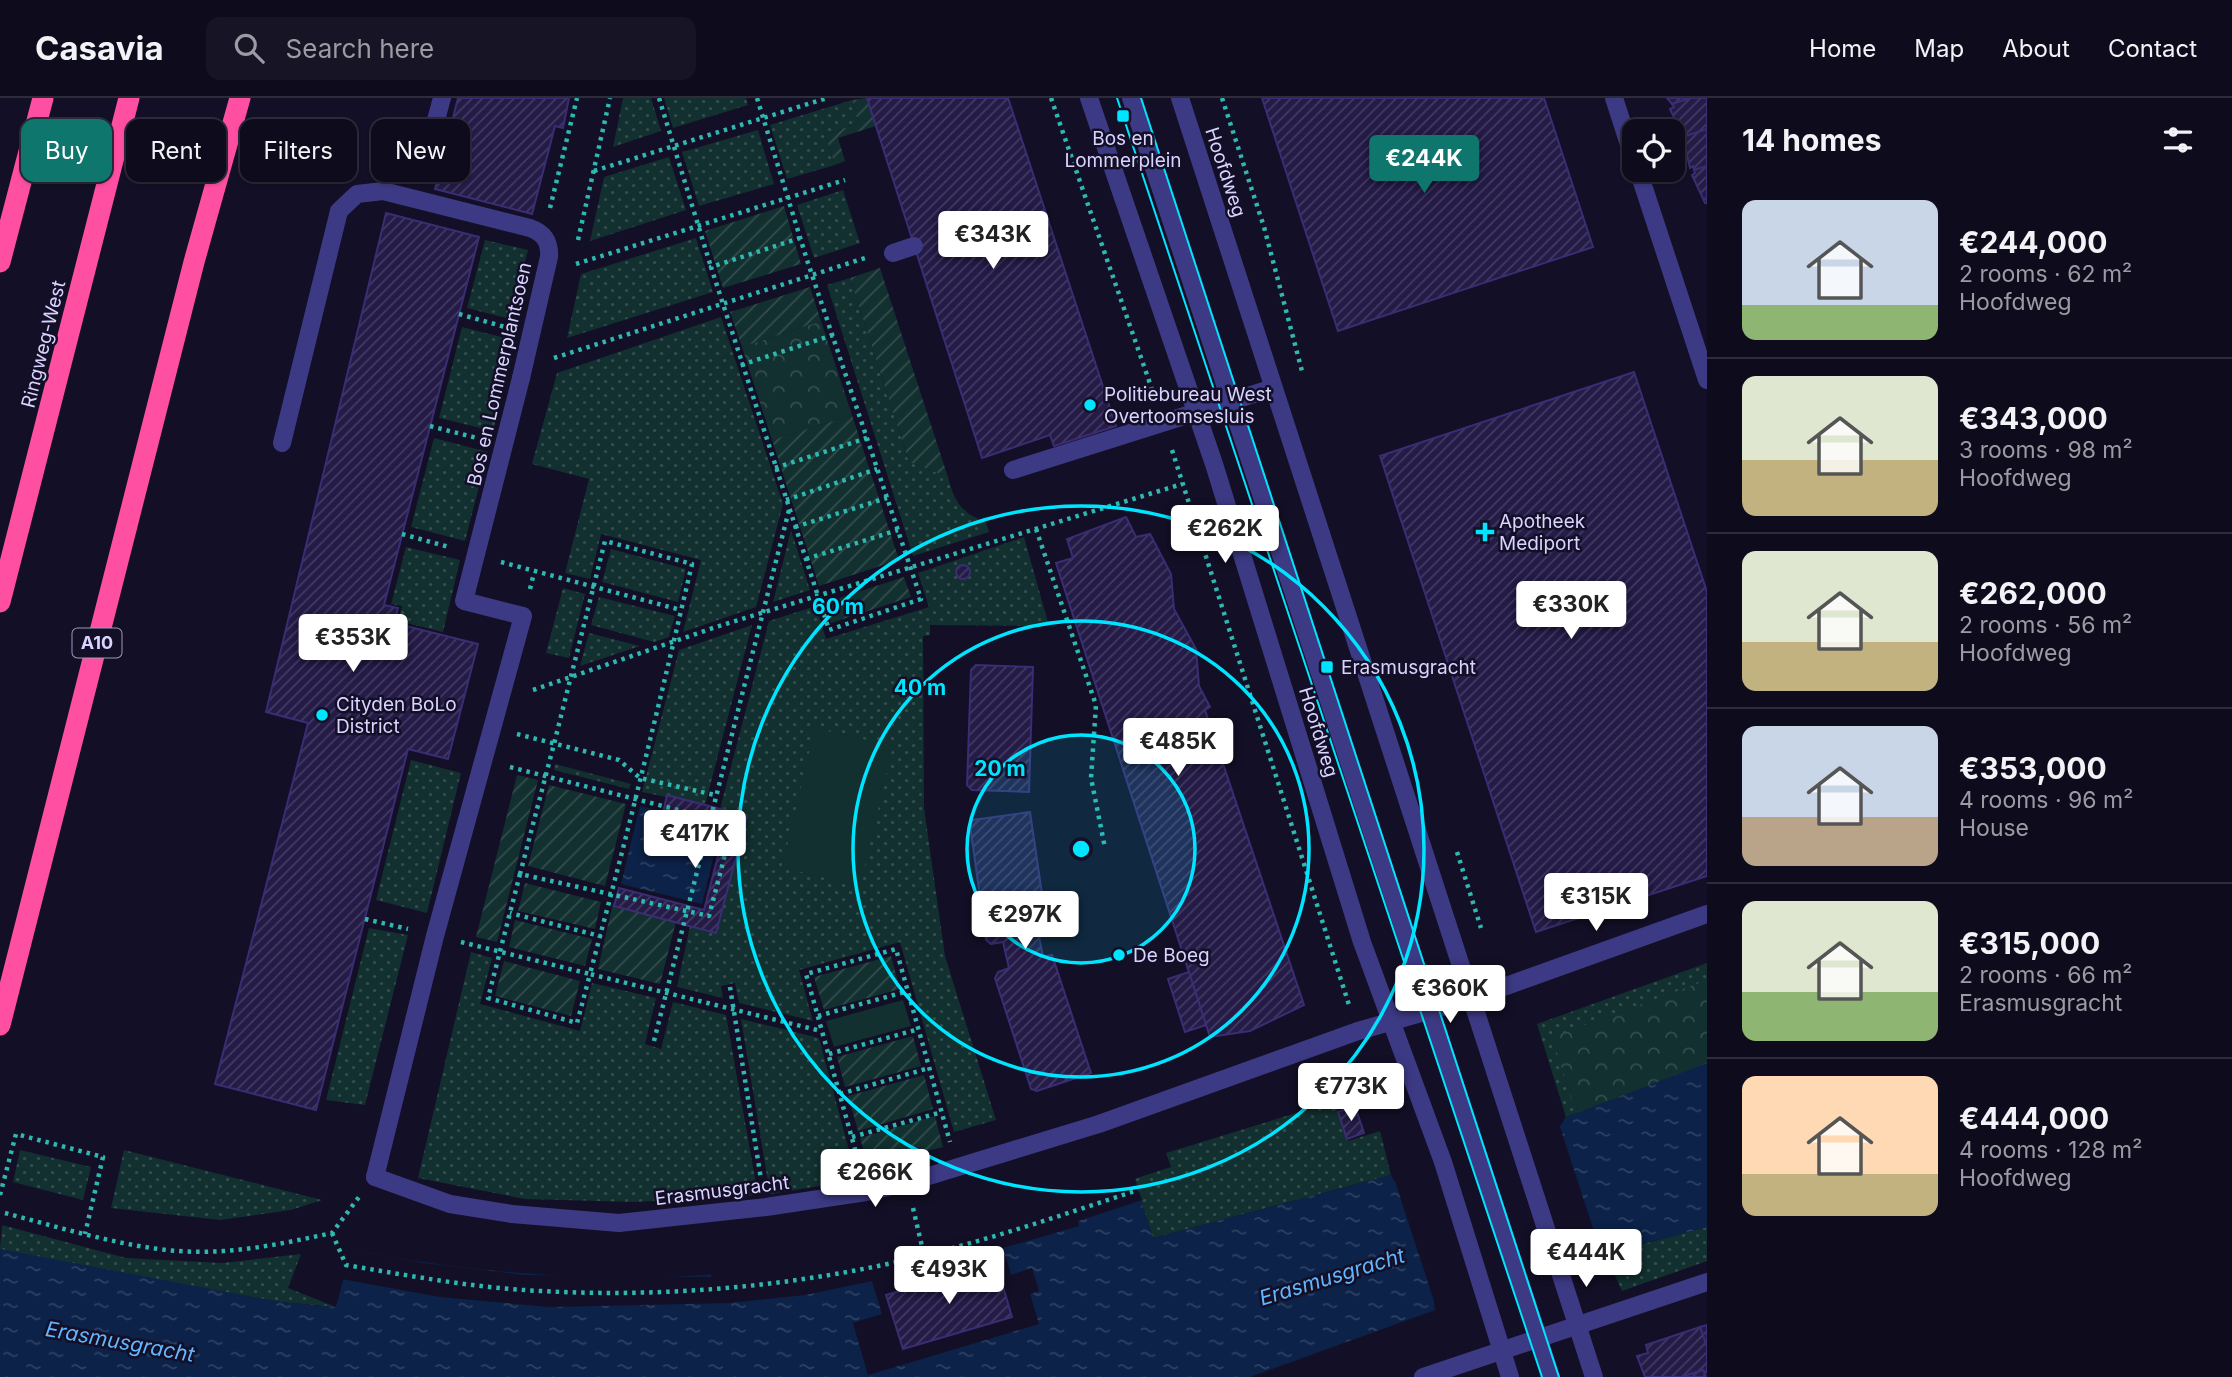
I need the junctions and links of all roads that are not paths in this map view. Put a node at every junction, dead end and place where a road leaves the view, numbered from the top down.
1 (43, 98) edge
2 (129, 98) edge
3 (240, 98) edge
4 (442, 98) edge
5 (1089, 98) edge
6 (1131, 98) edge
7 (1180, 98) edge
8 (1614, 98) edge
9 (436, 119) edge
10 (1622, 123) edge
11 (1642, 182) edge
12 (914, 247) dead end
13 (893, 253) dead end
14 (0, 262) edge
15 (1707, 380) edge
16 (1273, 388) junction
17 (1230, 402) junction
18 (1196, 412) junction
19 (282, 443) dead end
20 (1013, 470) dead end
21 (0, 602) edge
22 (1707, 914) edge
23 (1470, 999) junction
24 (1431, 1010) junction
25 (1390, 1022) junction
26 (0, 1025) edge
27 (375, 1177) joint
28 (1707, 1282) edge
29 (1578, 1326) junction
30 (1538, 1338) junction
31 (1502, 1352) junction
32 (1423, 1377) edge
33 (1510, 1377) edge
34 (1551, 1377) edge
35 (1594, 1377) edge

1 - 14 highway
2 - 21 highway, Ringweg-West
3 - 26 highway, A10
4 - 9 street
5 - 18 street, Hoofdweg
6 - 17 street, Hoofdweg
7 - 16 street, Hoofdweg
8 - 10 street
11 - 15 street
12 - 13 street
16 - 17 street
16 - 23 street, Hoofdweg
17 - 18 street
17 - 24 street, Hoofdweg
18 - 20 street
18 - 25 street, Hoofdweg
19 - 27 street, Bos en Lommerplantsoen
22 - 23 street, Erasmusgracht
23 - 24 street, Erasmusgracht
23 - 29 street, Hoofdweg
24 - 25 street, Erasmusgracht
24 - 30 street, Hoofdweg
25 - 27 street, Erasmusgracht
25 - 31 street, Hoofdweg
28 - 29 street
29 - 30 street
29 - 35 street, Hoofdweg
30 - 31 street
30 - 34 street, Hoofdweg
31 - 32 street
31 - 33 street, Hoofdweg

